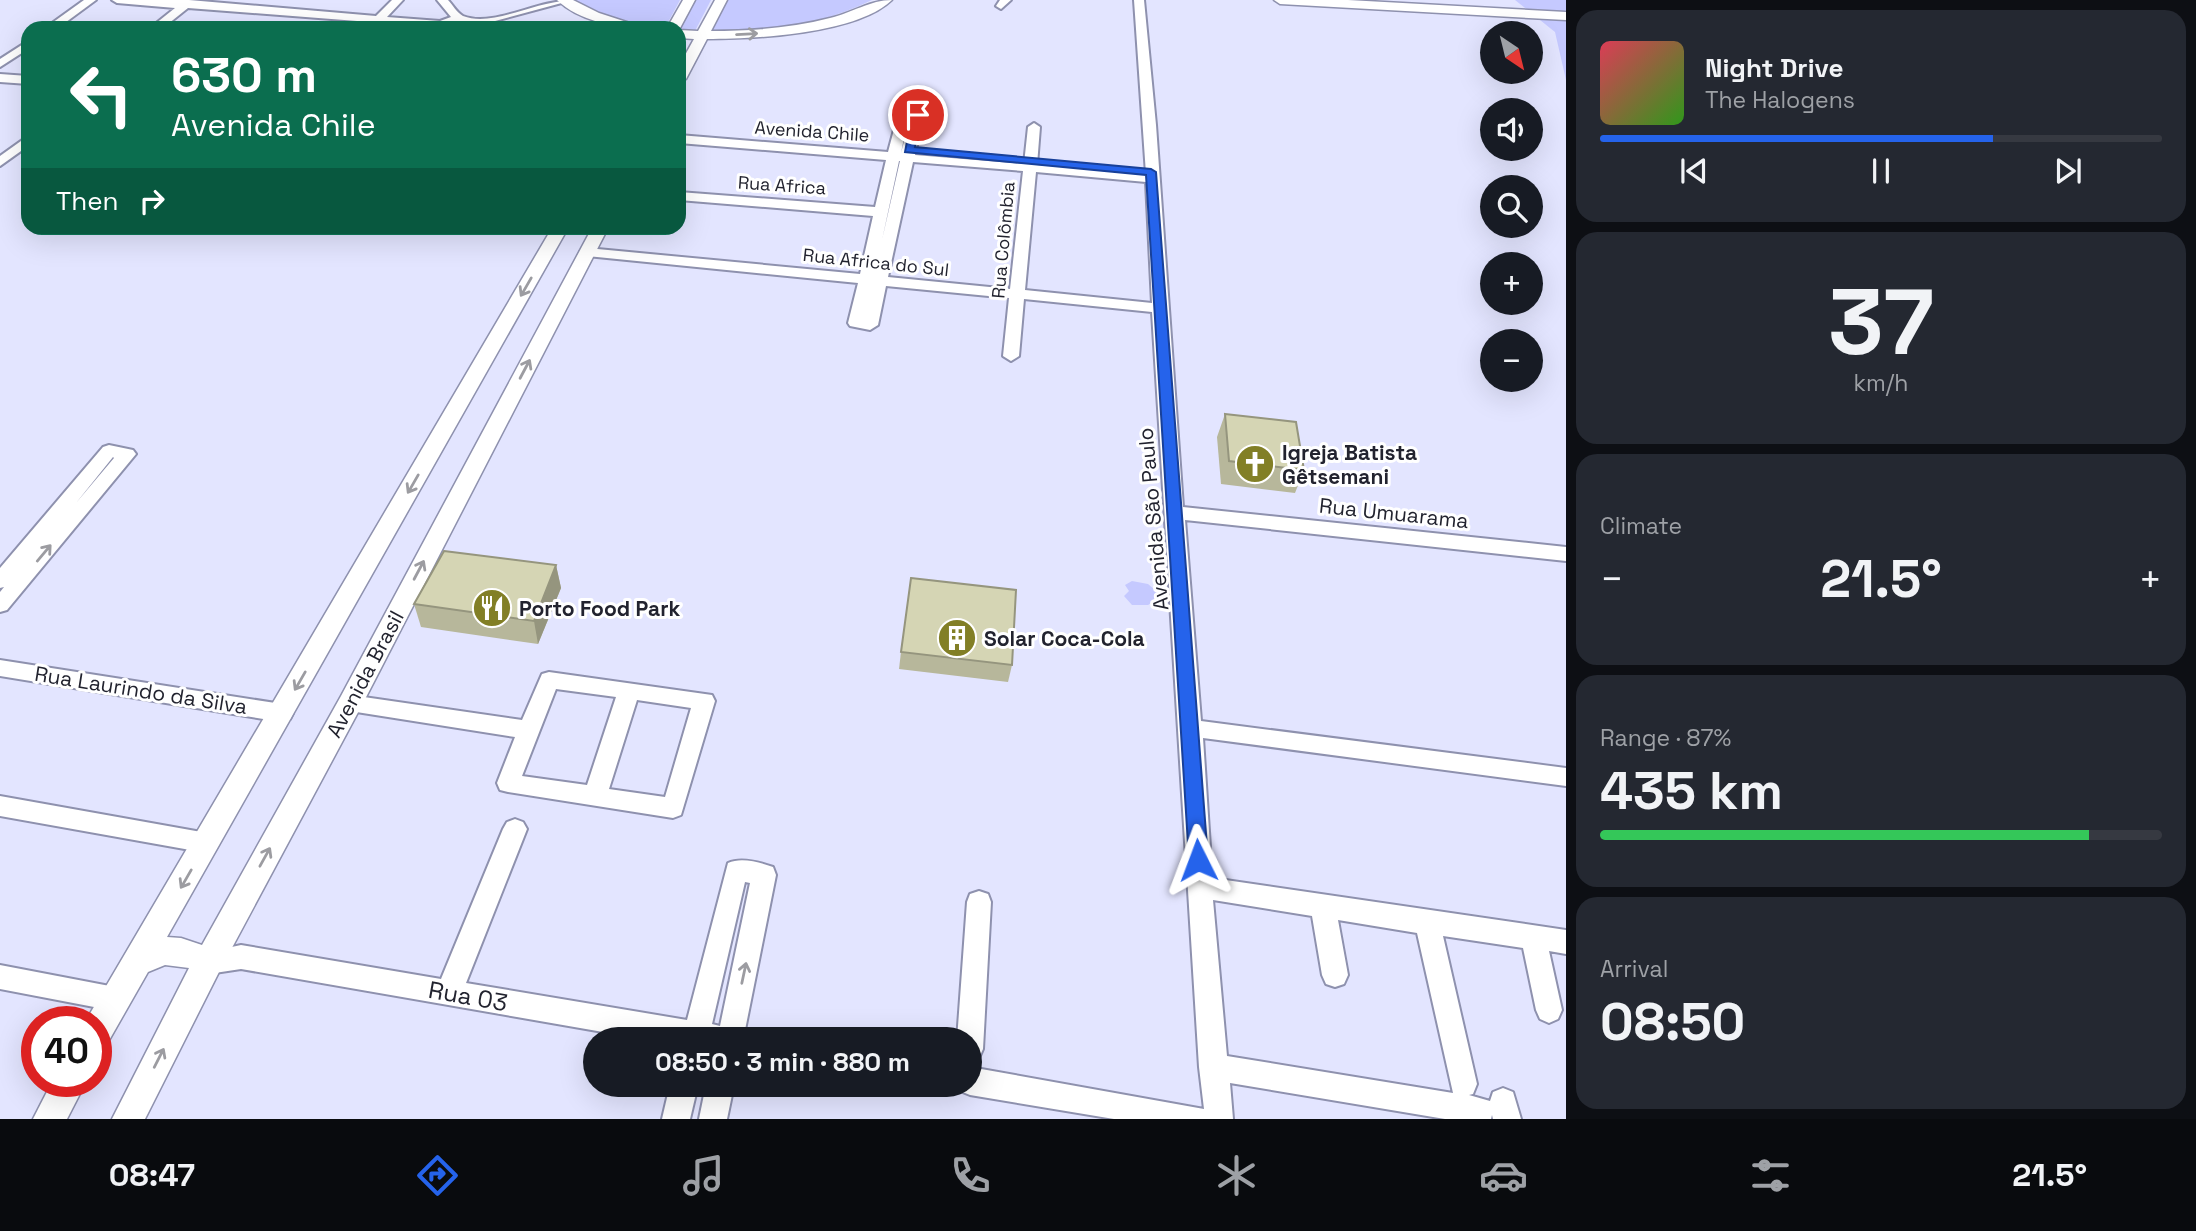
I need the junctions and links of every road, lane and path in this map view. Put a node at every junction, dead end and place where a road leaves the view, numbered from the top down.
1 (91, 0) edge
2 (117, 0) edge
3 (398, 0) edge
4 (442, 0) edge
5 (563, 0) edge
6 (689, 0) edge
7 (721, 0) edge
8 (886, 0) edge
9 (1139, 0) edge
10 (1280, 0) edge
11 (1444, 0) edge
12 (189, 1) edge
13 (284, 10) edge
14 (1566, 11) edge
15 (1566, 16) edge
16 (381, 17) junction
17 (457, 19) junction
18 (61, 21) edge
19 (165, 21) edge
20 (377, 21) edge
21 (407, 21) edge
22 (452, 21) edge
23 (464, 21) edge
24 (492, 21) edge
25 (612, 21) edge
26 (678, 21) edge
27 (686, 34) edge
28 (702, 35) junction
29 (21, 49) edge
30 (0, 64) edge
31 (686, 66) edge
32 (0, 78) edge
33 (21, 80) edge
34 (910, 115) dead end
35 (1034, 127) dead end
36 (686, 134) edge
37 (686, 139) edge
38 (21, 146) edge
39 (902, 152) junction
40 (0, 162) edge
41 (1030, 163) junction
42 (1151, 175) junction
43 (686, 198) edge
44 (881, 212) junction
45 (556, 235) edge
46 (596, 235) edge
47 (587, 252) junction
48 (873, 281) junction
49 (1018, 295) junction
50 (1161, 308) junction
51 (863, 324) dead end
52 (1011, 356) dead end
53 (1176, 513) junction
54 (1566, 554) edge
55 (0, 581) edge
56 (0, 605) edge
57 (0, 668) edge
58 (629, 691) junction
59 (350, 703) junction
60 (282, 713) junction
61 (1191, 728) junction
62 (530, 730) junction
63 (1566, 777) edge
64 (596, 796) junction
65 (0, 806) edge
66 (514, 829) dead end
67 (207, 843) junction
68 (1200, 887) junction
69 (979, 902) dead end
70 (1323, 907) junction
71 (1427, 923) junction
72 (1533, 938) junction
73 (1566, 942) edge
74 (139, 961) junction
75 (208, 962) junction
76 (1335, 975) dead end
77 (0, 977) edge
78 (449, 992) junction
79 (115, 999) junction
80 (111, 1006) edge
81 (1549, 1010) dead end
82 (641, 1027) edge
83 (698, 1027) edge
84 (731, 1027) edge
85 (971, 1027) edge
86 (1213, 1066) junction
87 (982, 1083) edge
88 (62, 1097) edge
89 (681, 1097) edge
90 (718, 1097) edge
91 (1478, 1107) edge
92 (52, 1117) edge
93 (128, 1119) edge
94 (676, 1119) edge
95 (713, 1119) edge
96 (1196, 1119) edge
97 (1219, 1119) edge

1 - 18 street
2 - 12 street
3 - 16 street
4 - 17 street
5 - 24 street
5 - 25 main road
6 - 26 main road
7 - 28 main road
28 -> 8 main road
9 - 42 street, Avenida São Paulo
10 - 15 main road
11 - 14 main road
12 - 13 street
12 - 19 street
13 - 16 street
16 - 17 street
16 - 20 street
16 - 21 street
17 - 22 street
17 - 23 street
27 - 28 main road
28 - 31 main road
29 - 30 street
32 - 33 street
34 - 39 street
35 - 41 street, Rua Colômbia
36 - 39 street, Avenida Chile
37 - 39 street, Avenida Chile
38 - 40 street
39 - 41 street, Avenida Chile
39 - 44 street
39 - 48 street
41 - 42 street, Avenida Chile
41 - 49 street, Rua Colômbia
42 - 50 street, Avenida São Paulo
43 - 44 street, Rua Africa
44 - 48 street
45 -> 60 main road
46 - 47 main road, Avenida Brasil
47 - 48 street, Rua Africa do Sul
59 -> 47 main road, Avenida Brasil
48 - 49 street, Rua Africa do Sul
48 - 51 street
49 - 50 street, Rua Africa do Sul
49 - 52 street, Rua Colômbia
50 - 53 street, Avenida São Paulo
53 - 54 street, Rua Umuarama
53 - 61 street, Avenida São Paulo
56 -> 55 street
57 - 60 street, Rua Laurindo da Silva
58 - 62 street
58 - 64 street
58 - 64 street
59 - 62 street
75 -> 59 main road, Avenida Brasil
60 - 67 main road
61 - 63 street
61 - 68 street, Avenida São Paulo
62 - 64 street
65 - 67 street
66 - 78 street
67 -> 74 main road
68 - 70 street
68 - 86 street, Avenida São Paulo
69 - 85 street
70 - 71 street
70 - 76 street
71 - 72 street
71 - 91 street
72 - 73 street
72 - 81 street
74 - 75 main road
74 - 79 main road
75 - 78 street, Rua 03
93 -> 75 main road, Avenida Brasil
77 - 79 street
78 - 82 street, Rua 03
79 - 80 main road
84 -> 83 street
86 - 91 street
86 - 97 street, Avenida São Paulo
87 - 96 street
88 - 92 main road
89 - 94 street
90 - 95 street

